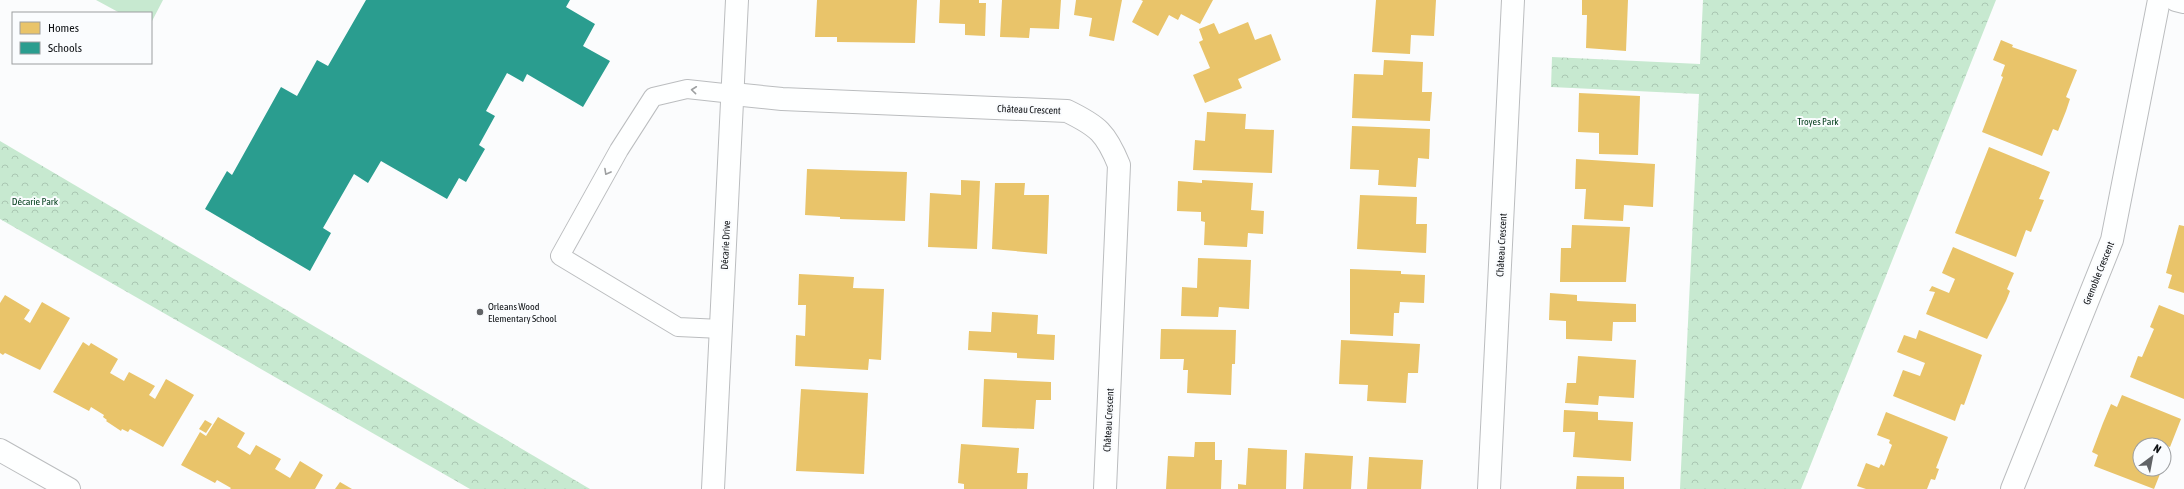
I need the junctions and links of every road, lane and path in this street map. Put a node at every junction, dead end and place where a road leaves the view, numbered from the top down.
1 (737, 0) edge
2 (1513, 0) edge
3 (2159, 0) edge
4 (2176, 0) edge
5 (2184, 2) edge
6 (733, 94) junction
7 (720, 329) junction
8 (0, 450) edge
9 (69, 489) edge
10 (713, 489) edge
11 (1104, 489) edge
12 (1489, 489) edge
13 (2012, 489) edge

1 - 6 street, Décarie Drive
2 - 12 street, Château Crescent
3 - 13 street, Grenoble Crescent
4 - 5 street
6 - 7 street, Décarie Drive
6 -> 7 lane
6 - 11 street, Château Crescent
7 - 10 street, Décarie Drive
8 - 9 street

